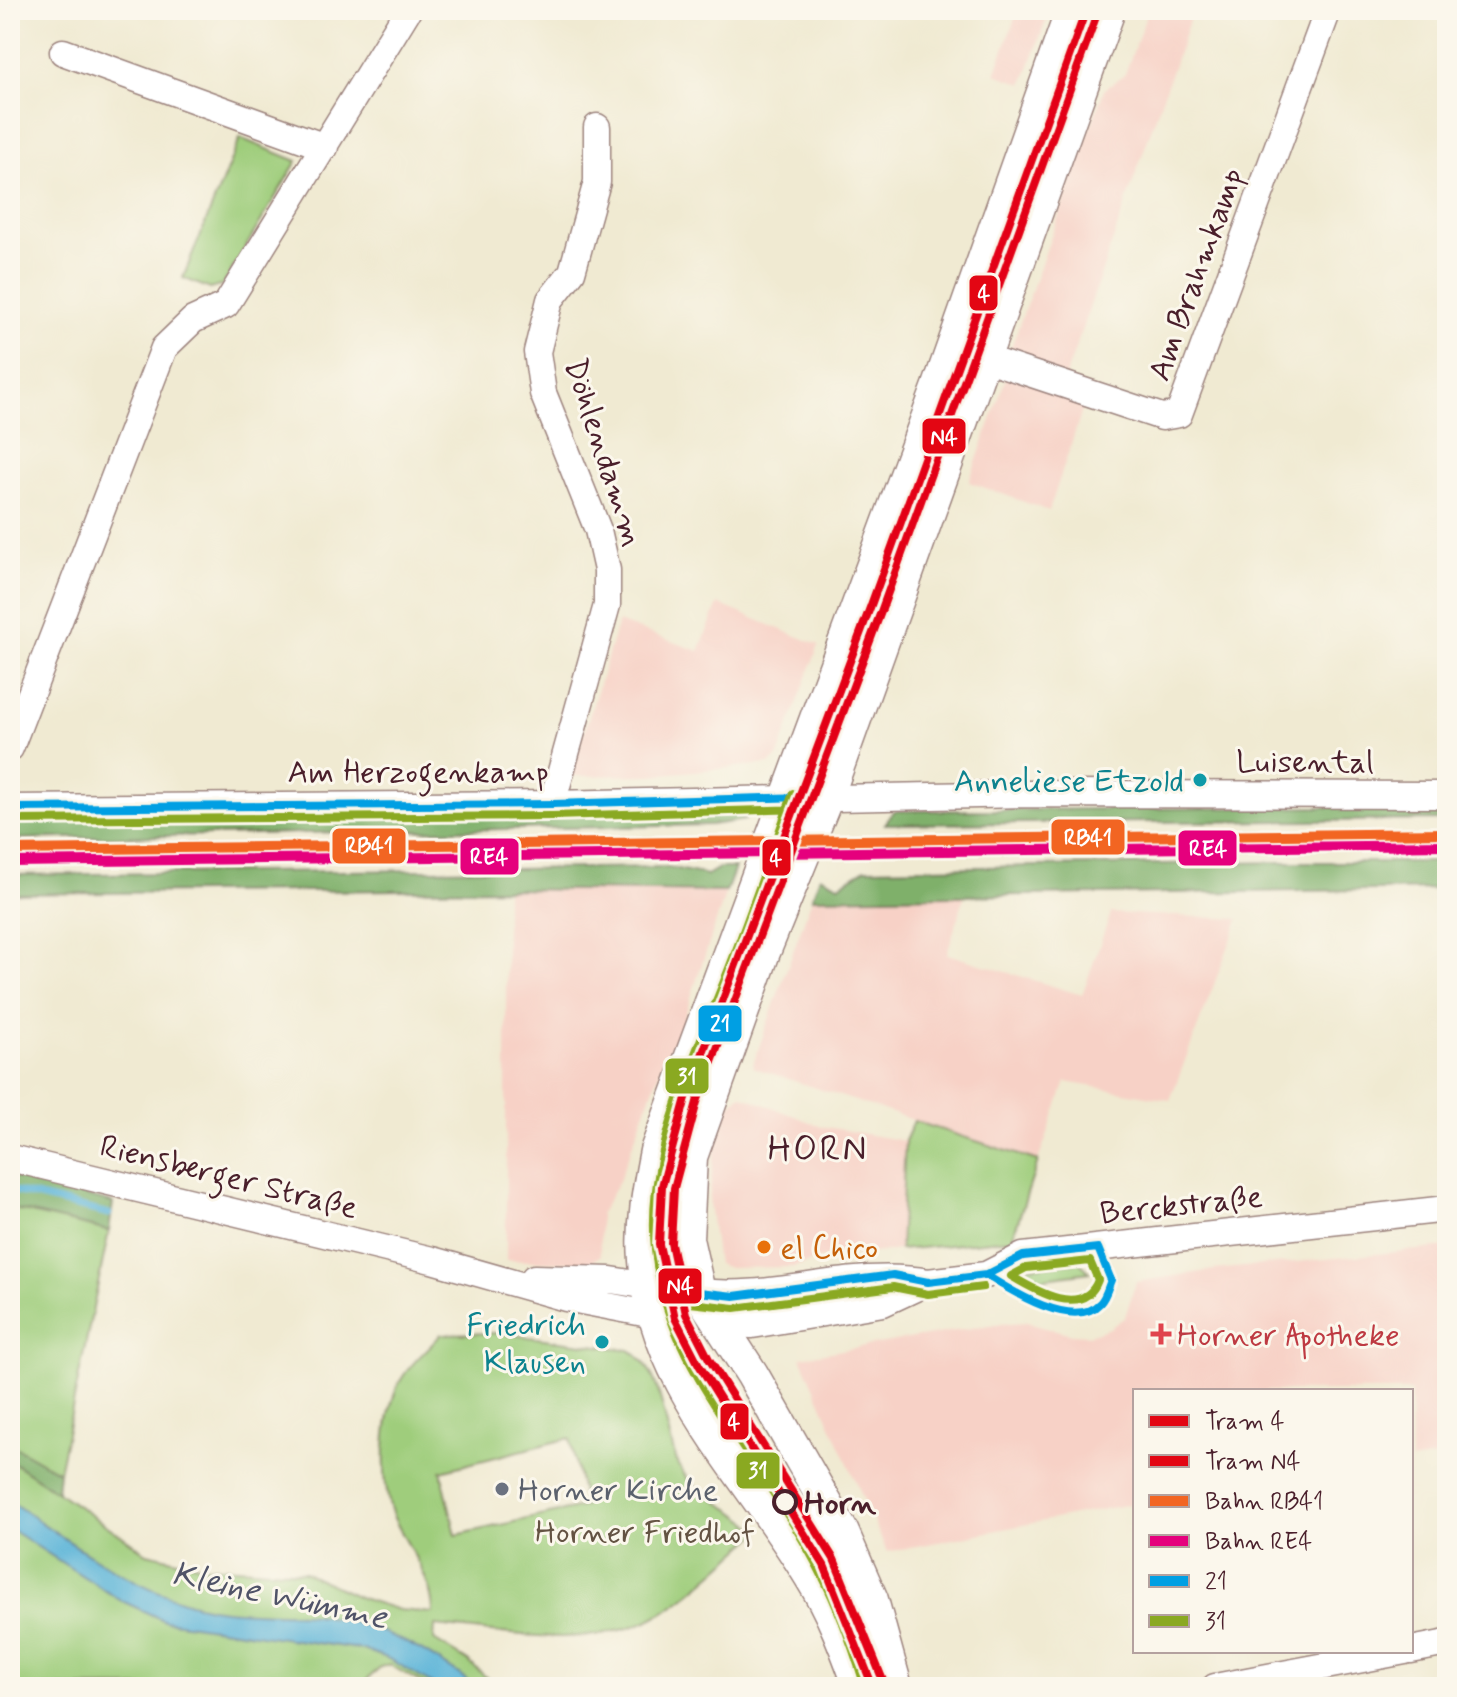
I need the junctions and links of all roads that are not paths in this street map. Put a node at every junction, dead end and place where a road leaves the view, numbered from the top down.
1 (408, 10) edge
2 (1072, 10) edge
3 (1109, 10) edge
4 (1328, 10) edge
5 (63, 52) dead end
6 (597, 127) dead end
7 (325, 147) junction
8 (984, 358) junction
9 (10, 748) edge
10 (1447, 795) edge
11 (785, 797) junction
12 (827, 797) junction
13 (552, 804) junction
14 (10, 808) edge
15 (10, 1158) edge
16 (1447, 1209) edge
17 (928, 1282) junction
18 (699, 1292) junction
19 (652, 1300) junction
20 (719, 1324) junction
21 (1447, 1643) edge
22 (1413, 1649) edge
23 (1392, 1653) edge
24 (860, 1687) edge
25 (896, 1687) edge
26 (1215, 1687) edge

1 - 7 street
2 - 11 main road
3 - 8 main road
4 - 8 street, Am Brahmkamp
5 - 7 street
6 - 13 street, Döhlendamm
7 - 9 street
8 - 12 main road
10 - 12 street, Luisental
11 - 12 street, Am Herzogenkamp
11 - 13 street, Am Herzogenkamp
11 - 19 main road
12 - 18 main road
13 - 14 street, Am Herzogenkamp
15 - 19 street, Riensberger Straße
16 - 17 street, Berckstraße
17 - 18 street, Berckstraße
17 - 20 street, Berckstraße
18 - 19 main road
18 - 20 main road
19 - 20 main road
19 - 24 main road
20 - 25 main road
21 - 22 street
23 - 26 street

